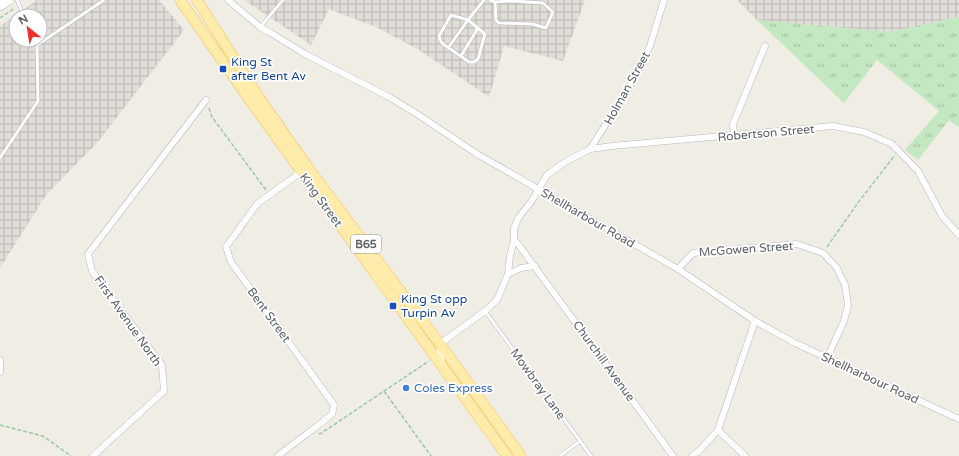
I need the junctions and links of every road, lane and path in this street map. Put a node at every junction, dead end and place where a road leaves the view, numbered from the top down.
1 (9, 0) edge
2 (17, 0) edge
3 (104, 0) edge
4 (180, 0) edge
5 (228, 0) edge
6 (283, 0) edge
7 (484, 0) edge
8 (490, 0) edge
9 (664, 0) edge
10 (199, 2) edge
11 (495, 2) junction
12 (540, 2) edge
13 (19, 5) junction
14 (0, 6) edge
15 (20, 8) edge
16 (0, 18) edge
17 (468, 20) junction
18 (260, 28) junction
19 (478, 28) junction
20 (48, 38) edge
21 (765, 46) dead end
22 (37, 48) edge
23 (448, 48) junction
24 (461, 56) junction
25 (206, 100) joint
26 (734, 136) junction
27 (590, 149) junction
28 (899, 151) junction
29 (0, 158) edge
30 (301, 172) junction
31 (538, 190) junction
32 (269, 194) junction
33 (959, 235) edge
34 (514, 240) junction
35 (823, 253) junction
36 (535, 266) junction
37 (678, 269) junction
38 (508, 274) junction
39 (485, 311) junction
40 (755, 321) junction
41 (440, 344) junction
42 (827, 358) junction
43 (0, 360) edge
44 (430, 360) dead end
45 (444, 368) junction
46 (0, 372) edge
47 (384, 391) junction
48 (959, 419) edge
49 (0, 425) edge
50 (316, 428) junction
51 (718, 430) junction
52 (580, 441) junction
53 (71, 456) edge
54 (93, 456) edge
55 (278, 456) edge
56 (431, 456) edge
57 (507, 456) edge
58 (522, 456) edge
59 (560, 456) edge
60 (591, 456) edge
61 (673, 456) edge
62 (692, 456) edge
63 (744, 456) edge

1 - 14 main road
2 - 13 lane
3 - 20 lane
4 - 30 main road, King Street / B65
5 - 18 street, Shellharbour Road
6 - 18 lane
7 - 17 lane
8 - 11 lane
9 - 27 street, Holman Street
10 - 41 main road, King Street / B65
11 - 12 lane
11 - 12 lane
13 - 15 lane
13 - 16 path
17 - 19 lane
17 - 23 lane
17 - 23 lane
18 - 31 street, Shellharbour Road
19 - 24 lane
19 - 24 lane
21 - 26 street
22 - 29 lane
23 - 24 lane
25 - 32 path
25 - 54 street, First Avenue North
26 - 27 street, Robertson Street
26 - 28 street, Robertson Street
27 - 31 street, Robertson Street
28 - 33 street, Robertson Street
28 - 35 path
30 - 32 street, Bent Street
30 - 45 main road, King Street / B65
31 - 34 street, Robertson Street
31 - 37 street, Shellharbour Road
32 - 50 street, Bent Street
34 - 36 street, Churchill Avenue
34 - 38 street, Robertson Street
35 - 37 street, McGowen Street
35 - 42 street, McGowen Street
36 - 38 street
36 - 61 street, Churchill Avenue
37 - 40 street, Shellharbour Road
38 - 39 street, Robertson Street
39 - 41 street, Robertson Street
39 - 52 lane, Mowbray Lane
40 - 42 street, Shellharbour Road
40 - 51 street
41 - 45 street
41 - 58 main road, King Street / B65
42 - 48 street, Shellharbour Road
43 - 46 street
44 - 47 path
45 - 57 main road, King Street / B65
47 - 50 path
47 - 56 path
49 - 53 path
50 - 55 street, Bent Street
51 - 62 street
51 - 63 street
52 - 59 lane
52 - 60 lane, Mowbray Lane

